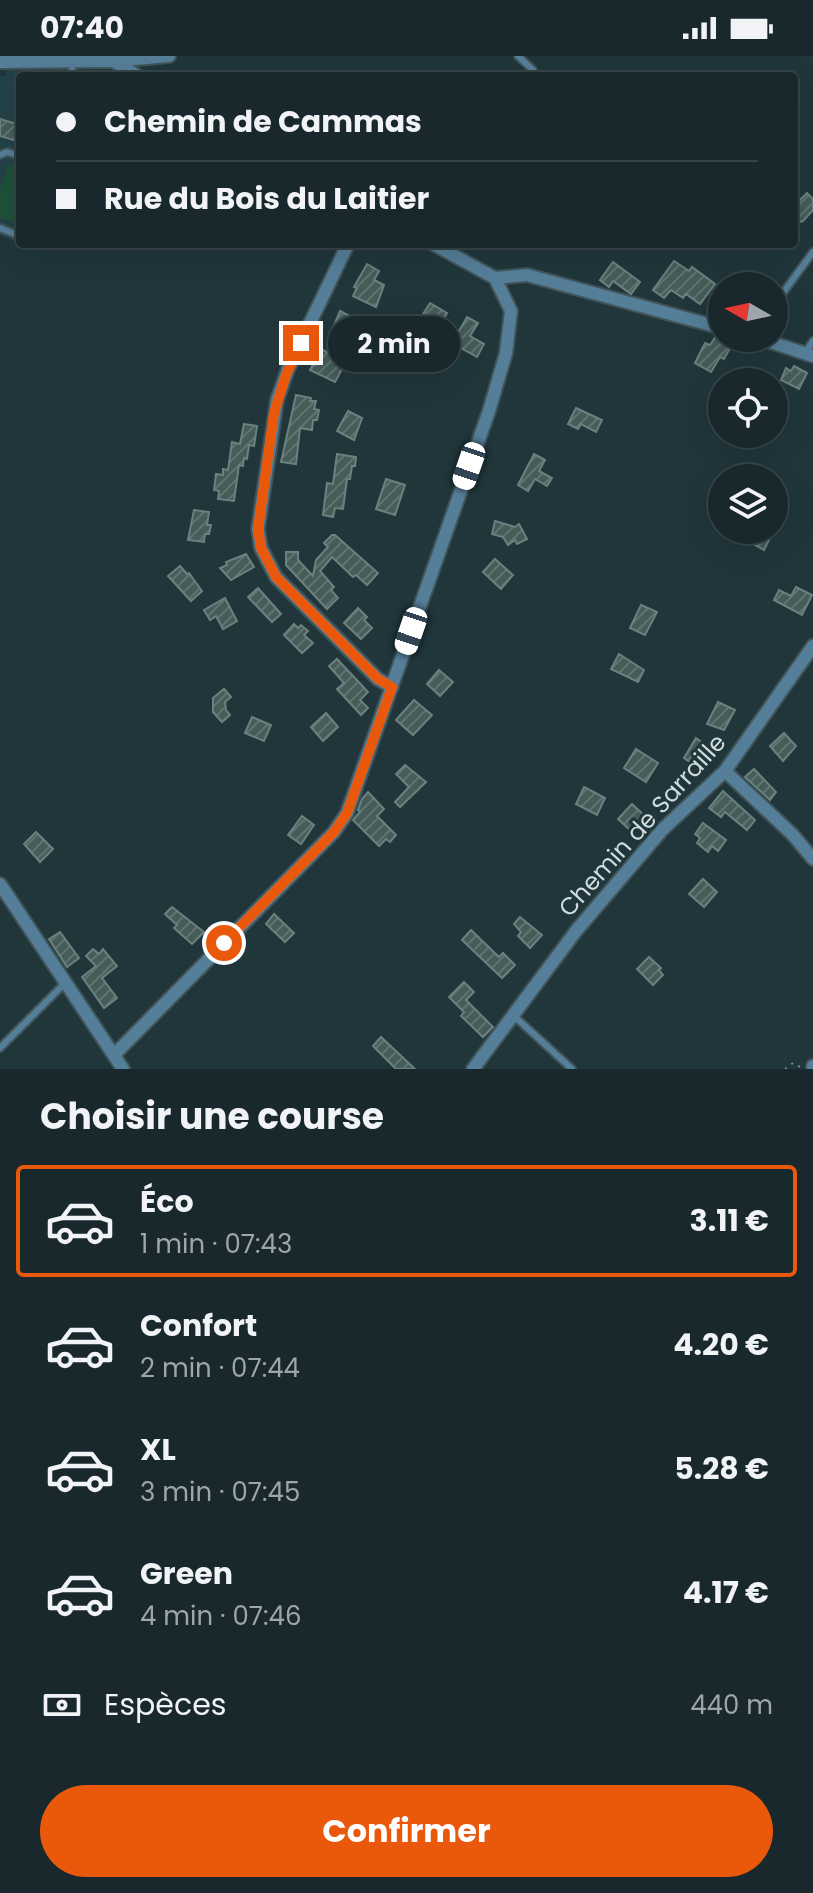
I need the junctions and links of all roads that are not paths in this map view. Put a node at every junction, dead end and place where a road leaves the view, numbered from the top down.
1 (169, 56) edge
2 (518, 56) edge
3 (112, 59) edge
4 (72, 61) junction
5 (0, 62) edge
6 (533, 70) dead end
7 (72, 72) edge
8 (132, 72) edge
9 (346, 248) edge
10 (440, 248) edge
11 (813, 252) edge
12 (495, 278) junction
13 (788, 286) edge
14 (708, 324) edge
15 (813, 341) edge
16 (788, 348) edge
17 (809, 355) edge
18 (813, 646) edge
19 (392, 687) junction
20 (725, 771) junction
21 (813, 859) edge
22 (0, 884) edge
23 (66, 982) junction
24 (513, 1015) junction
25 (0, 1048) edge
26 (115, 1054) junction
27 (123, 1069) edge
28 (473, 1069) edge
29 (572, 1069) edge

1 - 3 street
2 - 6 lane
3 - 4 street
3 - 8 street
4 - 5 street
4 - 7 lane
9 - 19 street
10 - 12 street
11 - 13 lane
12 - 14 street
12 - 19 street
15 - 17 lane
16 - 17 street
18 - 20 street, Chemin de Sarraille
19 - 26 street
20 - 21 street
20 - 24 street, Chemin de Sarraille
22 - 23 street
23 - 25 lane
23 - 26 street
24 - 28 street, Chemin de Sarraille
24 - 29 lane
26 - 27 street

